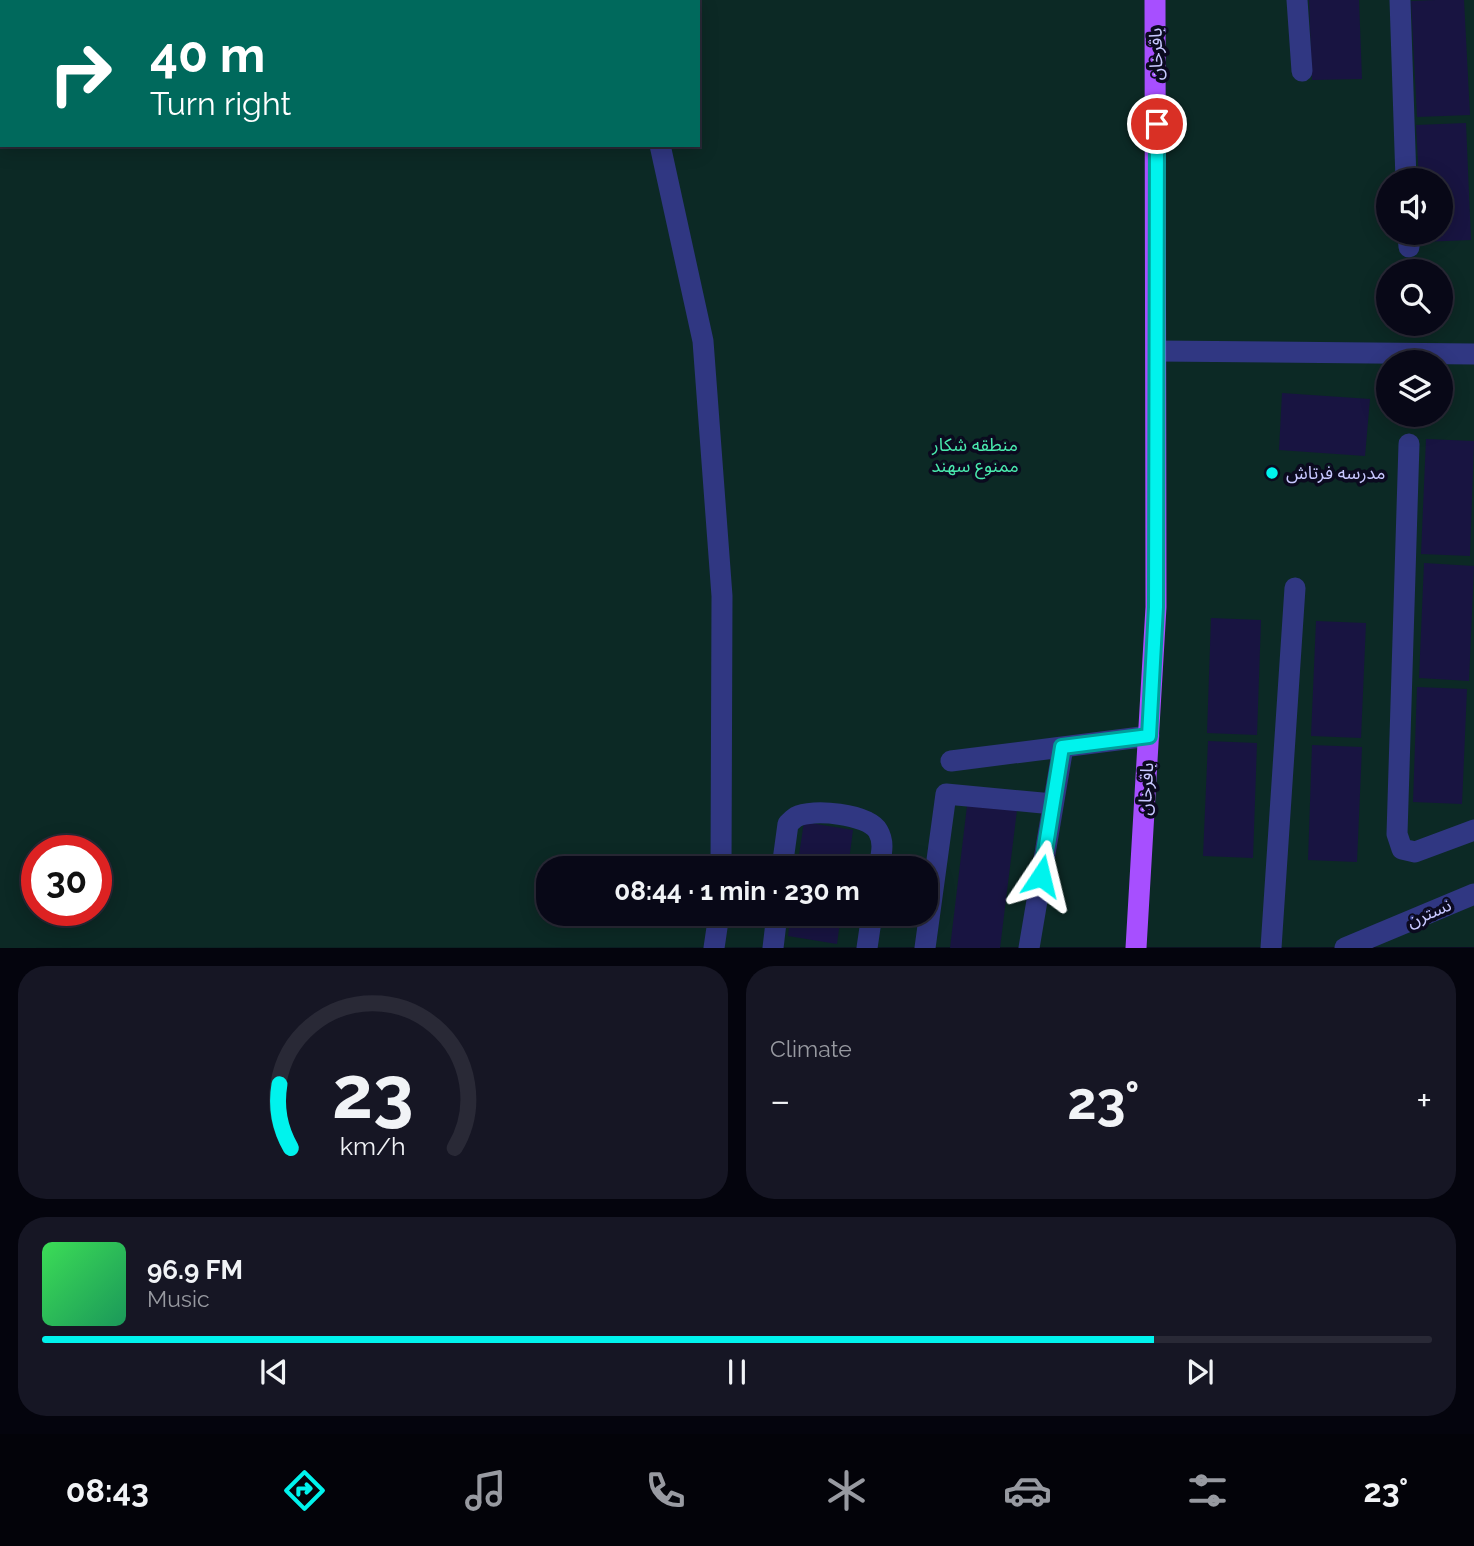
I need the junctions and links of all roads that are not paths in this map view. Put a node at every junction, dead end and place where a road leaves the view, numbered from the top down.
1 (1156, 0) edge
2 (1297, 0) edge
3 (1400, 0) edge
4 (1302, 71) dead end
5 (660, 147) edge
6 (1406, 168) edge
7 (1157, 351) junction
8 (1474, 354) edge
9 (1409, 443) dead end
10 (1295, 588) dead end
11 (1149, 736) junction
12 (1062, 747) junction
13 (951, 761) dead end
14 (1053, 804) junction
15 (1474, 830) edge
16 (721, 856) edge
17 (784, 856) edge
18 (881, 856) edge
19 (1474, 894) edge
20 (717, 926) edge
21 (776, 926) edge
22 (870, 926) edge
23 (1392, 939) edge
24 (714, 947) edge
25 (773, 947) edge
26 (867, 947) edge
27 (925, 947) edge
28 (1029, 947) edge
29 (1136, 947) edge
30 (1271, 947) edge
31 (1345, 947) edge

1 - 7 main road, باقرخان
2 - 4 street
3 - 6 street
5 - 16 street
7 - 8 street
7 - 11 main road, باقرخان
9 - 15 street
10 - 30 street
11 - 12 street
11 - 29 main road, باقرخان
12 - 13 street
12 - 14 street
14 - 27 street
14 - 28 street
17 - 18 street
19 - 23 street, نسترن
20 - 24 street
21 - 25 street
22 - 26 street
23 - 31 street, نسترن

